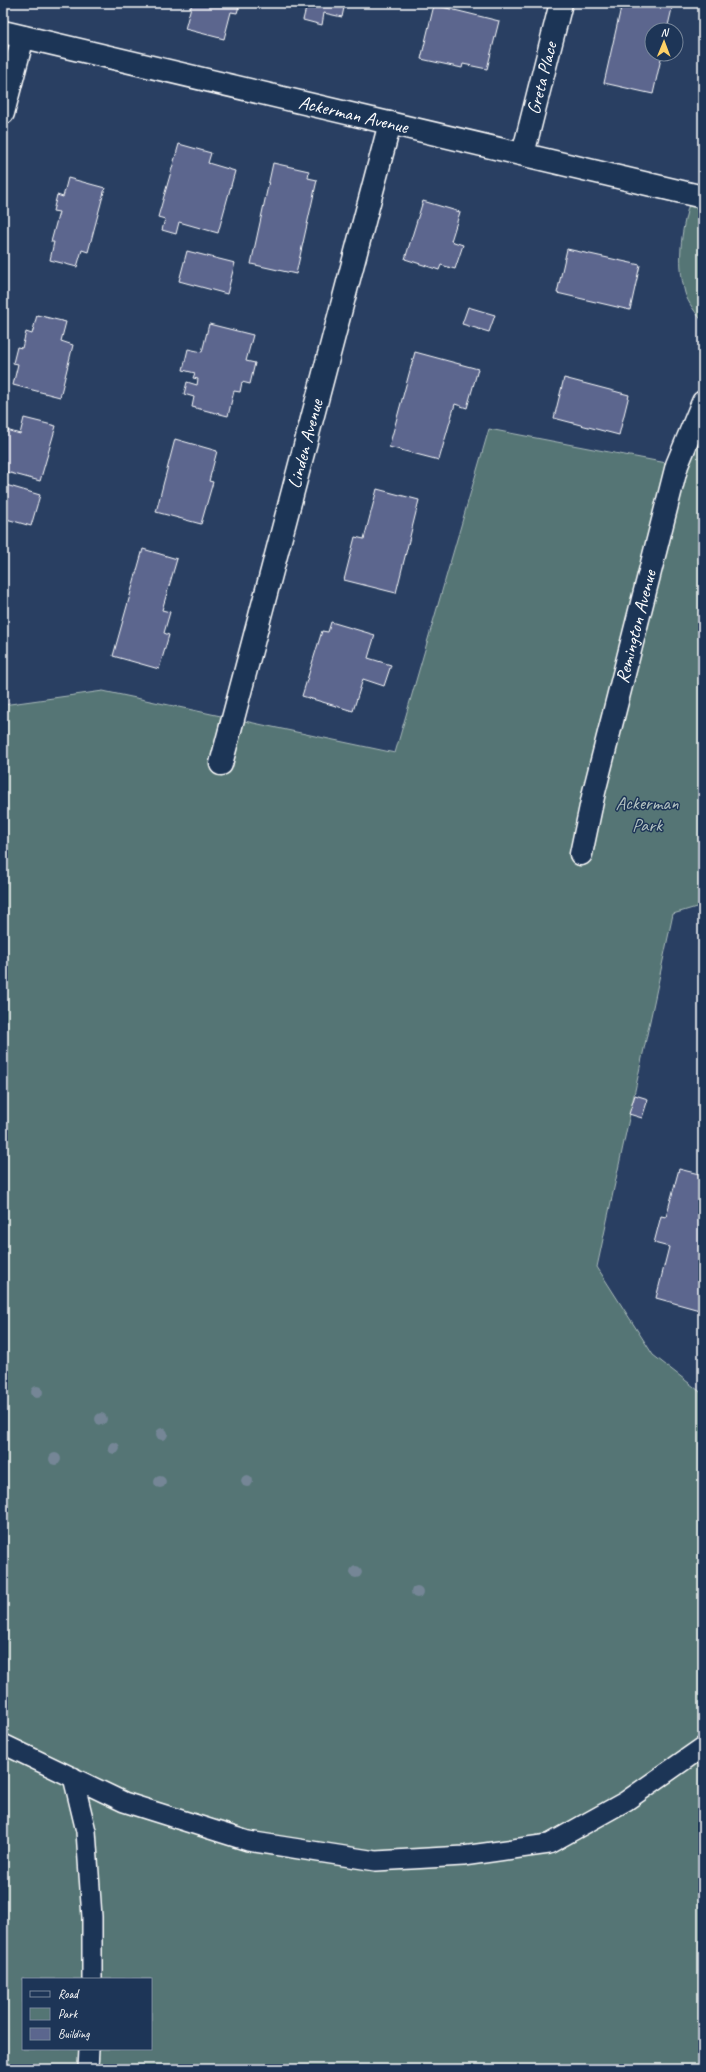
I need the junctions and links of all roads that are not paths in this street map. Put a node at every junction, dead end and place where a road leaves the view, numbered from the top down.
1 (561, 3) edge
2 (13, 34) edge
3 (3, 112) edge
4 (390, 124) junction
5 (523, 154) junction
6 (703, 197) edge
7 (703, 402) edge
8 (221, 764) dead end
9 (581, 854) dead end
10 (3, 1744) edge
11 (703, 1747) edge
12 (73, 1777) junction
13 (92, 1978) edge
14 (89, 2050) edge
15 (88, 2069) edge

1 - 5 street, Greta Place
2 - 3 street
2 - 4 street, Ackerman Avenue
4 - 5 street, Ackerman Avenue
4 - 8 street, Linden Avenue
5 - 6 street, Ackerman Avenue
7 - 9 street, Remington Avenue
10 - 12 lane
11 - 12 lane
12 - 13 lane
14 - 15 lane

